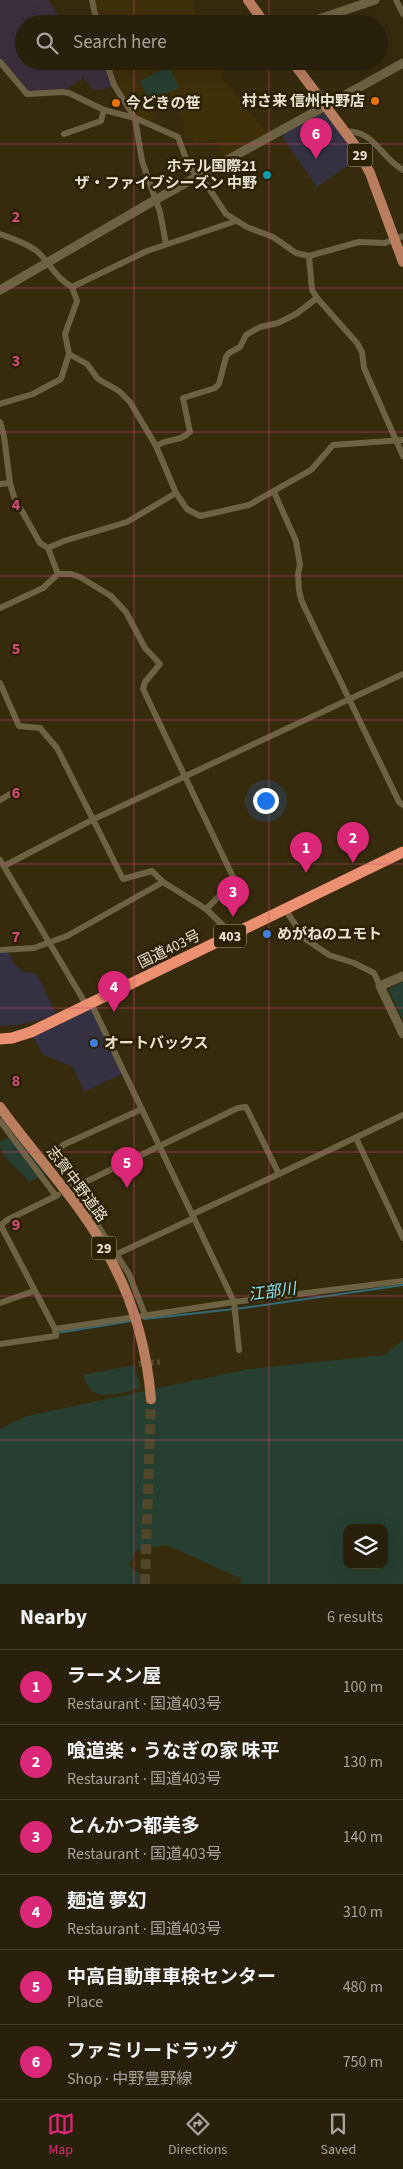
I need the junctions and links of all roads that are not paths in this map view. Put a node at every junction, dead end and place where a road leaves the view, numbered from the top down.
1 (92, 0) edge
2 (248, 0) edge
3 (375, 0) edge
4 (396, 0) edge
5 (359, 3) edge
6 (403, 14) edge
7 (95, 15) edge
8 (259, 15) edge
9 (328, 15) edge
10 (0, 62) edge
11 (403, 64) edge
12 (109, 70) edge
13 (298, 70) edge
14 (324, 106) junction
15 (104, 110) junction
16 (135, 118) junction
17 (344, 131) junction
18 (64, 134) dead end
19 (403, 170) edge
20 (198, 177) junction
21 (155, 200) junction
22 (236, 221) junction
23 (0, 234) edge
24 (398, 238) edge
25 (166, 244) junction
26 (309, 256) junction
27 (403, 262) edge
28 (47, 264) junction
29 (72, 287) junction
30 (0, 290) edge
31 (317, 298) junction
32 (69, 354) junction
33 (0, 404) edge
34 (0, 422) edge
35 (399, 440) edge
36 (156, 446) junction
37 (403, 456) edge
38 (10, 483) junction
39 (0, 484) edge
40 (274, 492) junction
41 (176, 493) junction
42 (48, 548) junction
43 (58, 574) junction
44 (0, 608) edge
45 (403, 674) edge
46 (0, 684) edge
47 (349, 698) junction
48 (185, 778) junction
49 (19, 789) dead end
50 (0, 800) edge
51 (403, 805) edge
52 (92, 820) junction
53 (403, 852) edge
54 (2, 863) edge
55 (163, 882) junction
56 (206, 909) junction
57 (285, 909) junction
58 (233, 935) junction
59 (49, 942) junction
60 (0, 950) edge
61 (403, 976) edge
62 (380, 986) junction
63 (89, 1005) junction
64 (56, 1019) junction
65 (0, 1031) edge
66 (403, 1034) edge
67 (0, 1038) edge
68 (0, 1109) edge
69 (142, 1109) junction
70 (403, 1115) edge
71 (4, 1120) edge
72 (356, 1138) junction
73 (159, 1147) junction
74 (279, 1174) junction
75 (75, 1187) junction
76 (194, 1216) junction
77 (1, 1226) edge
78 (403, 1238) edge
79 (117, 1254) junction
80 (403, 1281) edge
81 (34, 1292) junction
82 (234, 1302) junction
83 (0, 1303) edge
84 (129, 1318) dead end
85 (55, 1329) junction
86 (0, 1344) edge
87 (239, 1350) dead end
88 (151, 1399) tunnel mouth

1 - 7 street
2 - 8 main road
3 - 5 street
4 - 6 street
5 - 9 street
10 - 15 street
11 - 14 street
12 - 16 street
13 - 14 main road, 29
14 - 17 main road, 29
14 - 20 street
15 - 16 street
15 - 18 street
16 - 20 street
16 - 21 street
17 - 19 street
17 - 24 main road, 29
20 - 21 street
20 - 22 street
21 - 25 street
21 - 28 street
22 - 25 street
22 - 26 street
23 - 28 street
24 - 26 street
24 - 27 main road, 29
25 - 29 street
26 - 31 street
28 - 29 street
28 - 30 street
29 - 32 street
31 - 35 street
31 - 36 street
32 - 33 street
32 - 36 street
34 - 38 street
35 - 37 street
35 - 40 street
36 - 41 street
38 - 39 street
38 - 42 street
40 - 41 street
40 - 47 street
41 - 42 street
42 - 43 street
43 - 44 street
43 - 48 street
45 - 47 street
46 - 52 street
47 - 48 street
47 - 51 street
48 - 52 street
48 - 56 street
49 - 50 street
52 - 54 street
52 - 55 street
53 - 57 highway, 国道403号 / 403
54 - 59 street
55 - 56 street
55 - 59 street
56 - 58 street
57 - 58 highway, 国道403号 / 403
57 - 62 street
58 - 63 highway, 国道403号 / 403
59 - 60 street
59 - 63 street
61 - 62 street
62 - 66 street
63 - 64 highway, 国道403号 / 403
63 - 69 street
64 - 65 highway, 国道403号 / 403
64 - 67 highway, 国道403号 / 403
68 - 71 main road, 29
69 - 73 street
69 - 75 street
70 - 72 street
71 - 77 street
71 - 88 main road, 志賀中野道路 / 29
72 - 74 street
72 - 78 street
73 - 74 street
73 - 75 street
73 - 76 street
74 - 76 street
75 - 79 street
76 - 79 street
76 - 82 street
77 - 81 street
79 - 82 street
80 - 82 street
81 - 83 street
81 - 85 street
82 - 87 street
84 - 85 street
85 - 86 street

